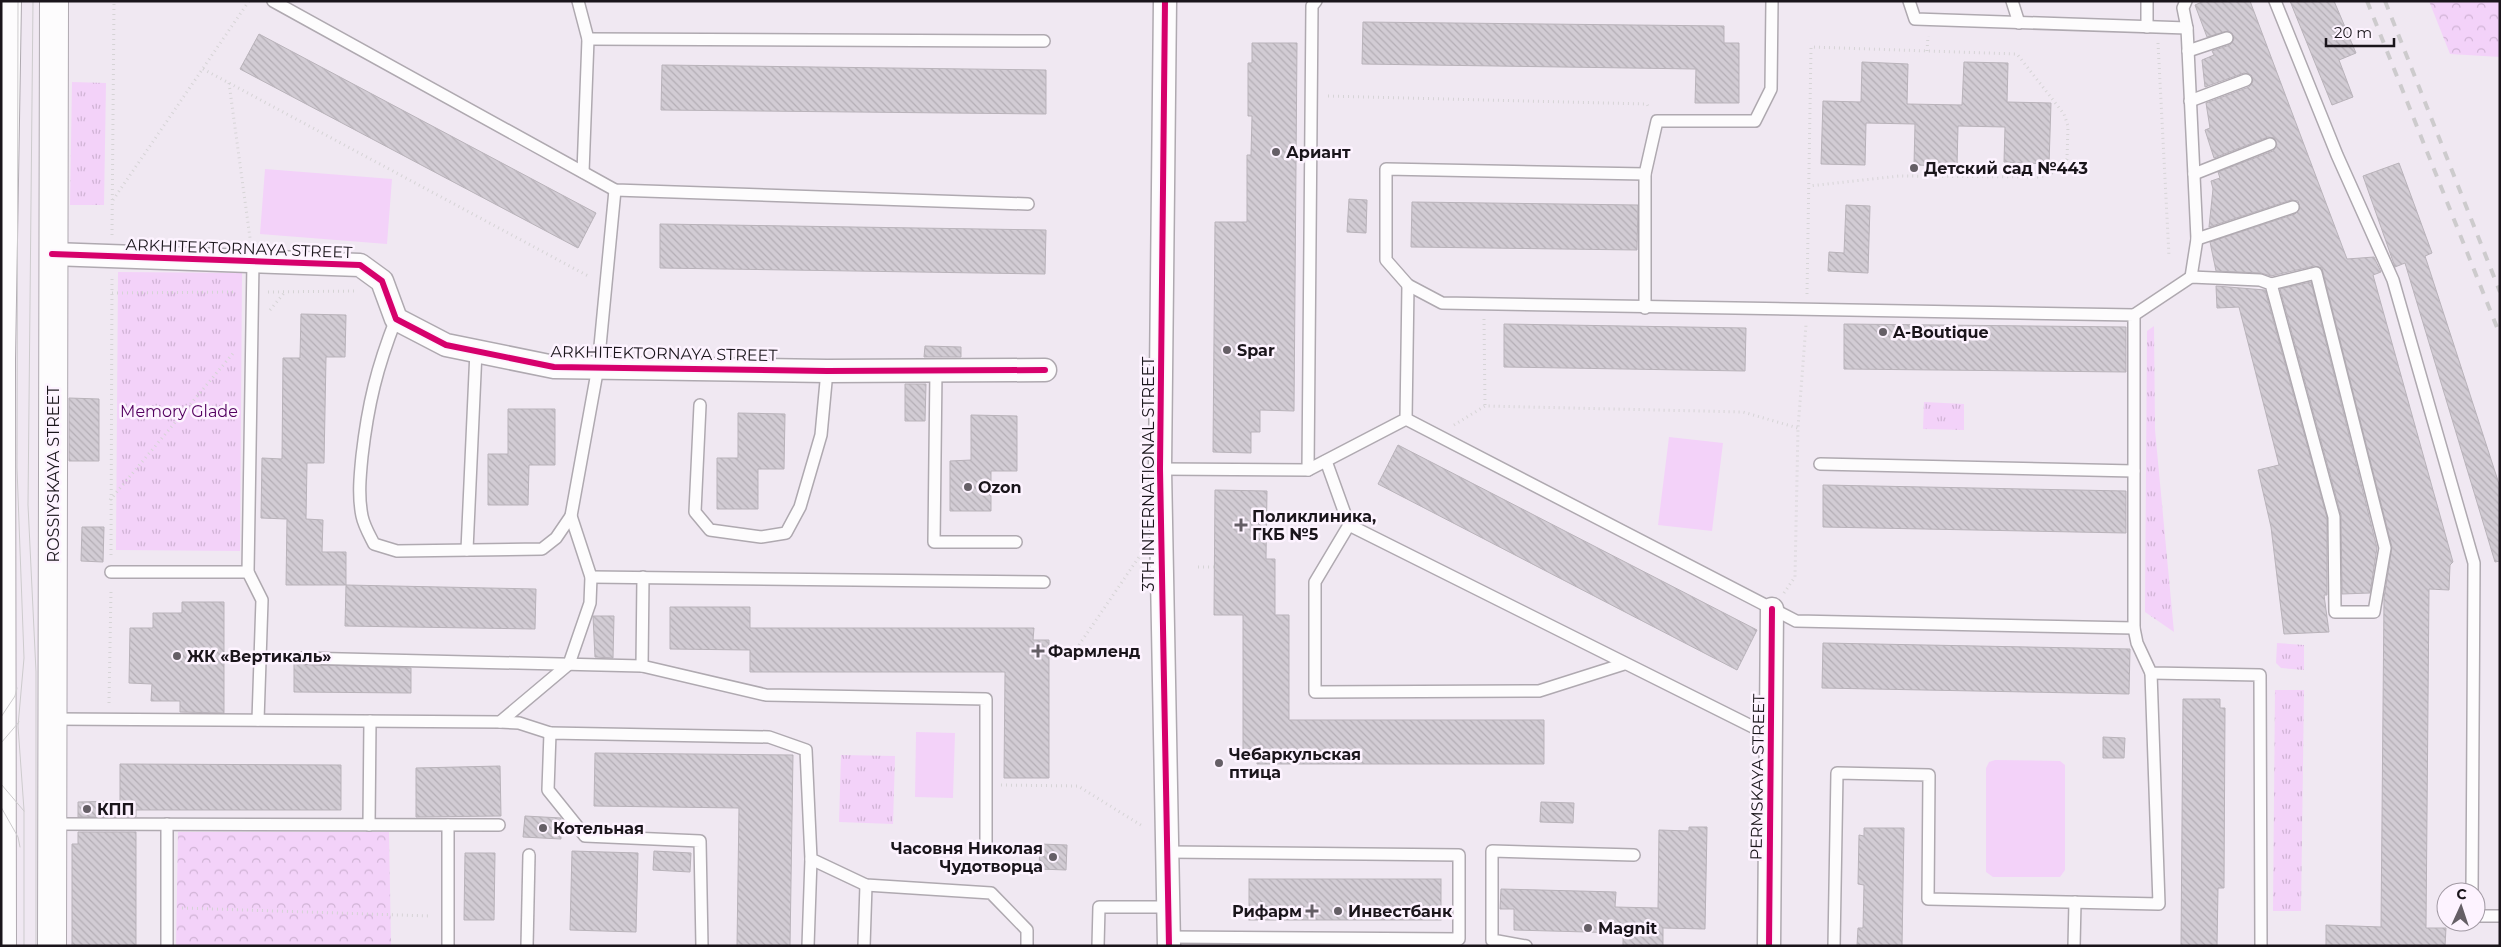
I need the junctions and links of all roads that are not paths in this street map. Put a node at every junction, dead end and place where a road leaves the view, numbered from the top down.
1 (7, 1) edge
2 (54, 1) edge
3 (273, 1) edge
4 (578, 1) edge
5 (1165, 1) edge
6 (1316, 1) edge
7 (1772, 1) edge
8 (1909, 1) edge
9 (2012, 1) edge
10 (2147, 1) edge
11 (2186, 1) edge
12 (2275, 1) edge
13 (2019, 23) junction
14 (2152, 27) junction
15 (2187, 28) junction
16 (2227, 38) dead end
17 (588, 39) junction
18 (1044, 41) dead end
19 (2188, 51) junction
20 (2246, 80) dead end
21 (2190, 101) junction
22 (2270, 144) dead end
23 (584, 172) junction
24 (1645, 174) junction
25 (2194, 174) junction
26 (615, 190) junction
27 (1028, 204) dead end
28 (2293, 207) dead end
29 (2197, 239) junction
30 (52, 254) junction
31 (253, 262) junction
32 (2191, 276) junction
33 (2271, 284) junction
34 (1408, 285) junction
35 (1645, 308) junction
36 (2134, 315) junction
37 (1, 316) edge
38 (396, 319) junction
39 (476, 351) junction
40 (598, 367) junction
41 (936, 370) junction
42 (1045, 370) dead end
43 (827, 371) junction
44 (700, 405) dead end
45 (1406, 419) junction
46 (1326, 461) junction
47 (1820, 464) dead end
48 (1160, 469) junction
49 (1308, 470) junction
50 (2134, 472) junction
51 (571, 516) junction
52 (1349, 525) junction
53 (1016, 542) dead end
54 (467, 550) junction
55 (111, 572) road end
56 (248, 572) junction
57 (591, 577) junction
58 (643, 577) junction
59 (1044, 582) dead end
60 (1772, 610) junction
61 (2134, 628) junction
62 (300, 658) dead end
63 (569, 664) junction
64 (1624, 664) junction
65 (642, 666) junction
66 (2151, 673) junction
67 (54, 718) junction
68 (258, 720) junction
69 (370, 721) junction
70 (500, 722) junction
71 (1, 730) edge
72 (550, 733) junction
73 (1771, 736) junction
74 (53, 824) junction
75 (167, 824) junction
76 (369, 825) junction
77 (448, 825) junction
78 (499, 825) dead end
79 (986, 847) dead end
80 (1168, 847) junction
81 (528, 855) dead end
82 (1634, 855) dead end
83 (811, 859) junction
84 (2472, 882) edge
85 (866, 885) junction
86 (2075, 902) junction
87 (1169, 907) junction
88 (2486, 916) edge
89 (2500, 916) edge
90 (1169, 941) edge
91 (2, 946) edge
92 (52, 946) edge
93 (166, 946) edge
94 (448, 946) edge
95 (526, 946) edge
96 (702, 946) edge
97 (808, 946) edge
98 (864, 946) edge
99 (1027, 946) edge
100 (1098, 946) edge
101 (1526, 946) edge
102 (1769, 946) edge
103 (1834, 946) edge
104 (2074, 946) edge
105 (2261, 946) edge

1 - 37 main road
2 - 30 main road, ROSSIYSKAYA STREET
3 - 23 lane
4 - 17 lane
5 - 48 street, 3TH INTERNATIONAL STREET
6 - 49 lane
7 - 24 lane
8 - 13 lane
9 - 13 lane
10 - 14 lane
11 - 15 lane
12 - 84 lane
13 - 14 lane
14 - 15 lane
15 - 19 lane
16 - 19 lane
17 - 18 lane
17 - 23 lane
19 - 21 lane
20 - 21 lane
21 - 25 lane
22 - 25 lane
23 - 26 lane
24 - 34 lane
24 - 35 lane
25 - 29 lane
26 - 27 lane
26 - 40 lane
28 - 29 lane
29 - 32 lane
30 - 31 street, ARKHITEKTORNAYA STREET
30 - 67 main road, ROSSIYSKAYA STREET
31 - 38 street, ARKHITEKTORNAYA STREET
31 - 56 lane
32 - 33 lane
32 - 36 lane
33 - 33 lane
34 - 35 lane
34 - 45 lane
35 - 36 lane
36 - 50 lane
37 - 71 main road
38 - 39 street, ARKHITEKTORNAYA STREET
38 - 54 lane
39 - 40 street, ARKHITEKTORNAYA STREET
39 - 54 lane
40 - 43 street, ARKHITEKTORNAYA STREET
40 - 51 lane
41 - 42 street, ARKHITEKTORNAYA STREET
41 - 43 street, ARKHITEKTORNAYA STREET
41 - 53 lane
43 - 44 lane
45 - 46 lane
45 - 60 lane
46 - 49 lane
46 - 52 lane
47 - 50 lane
48 - 49 lane
48 - 80 street, 3TH INTERNATIONAL STREET
50 - 61 lane
51 - 54 lane
51 - 57 lane
52 - 64 lane
52 - 64 lane
55 - 56 lane
56 - 68 lane
57 - 58 lane
57 - 63 lane
58 - 59 lane
58 - 65 lane
60 - 61 lane
60 - 73 street, PERMSKAYA STREET
61 - 66 lane
62 - 63 lane
63 - 65 lane
63 - 70 lane
64 - 73 lane
65 - 79 lane
66 - 86 lane
66 - 105 lane
67 - 68 lane
67 - 74 main road, ROSSIYSKAYA STREET
68 - 69 lane
69 - 70 lane
69 - 76 lane
70 - 72 lane
71 - 91 main road
72 - 83 lane
72 - 96 lane
73 - 102 street, PERMSKAYA STREET
74 - 75 lane
74 - 92 main road, ROSSIYSKAYA STREET
75 - 76 lane
75 - 93 lane
76 - 77 lane
77 - 78 lane
77 - 94 lane
80 - 87 street, 3TH INTERNATIONAL STREET
80 - 90 lane
81 - 95 lane
82 - 101 lane
83 - 85 lane
83 - 97 lane
85 - 98 lane
85 - 99 lane
86 - 103 lane
86 - 104 lane
87 - 90 street, 3TH INTERNATIONAL STREET
87 - 100 lane
88 - 89 lane

